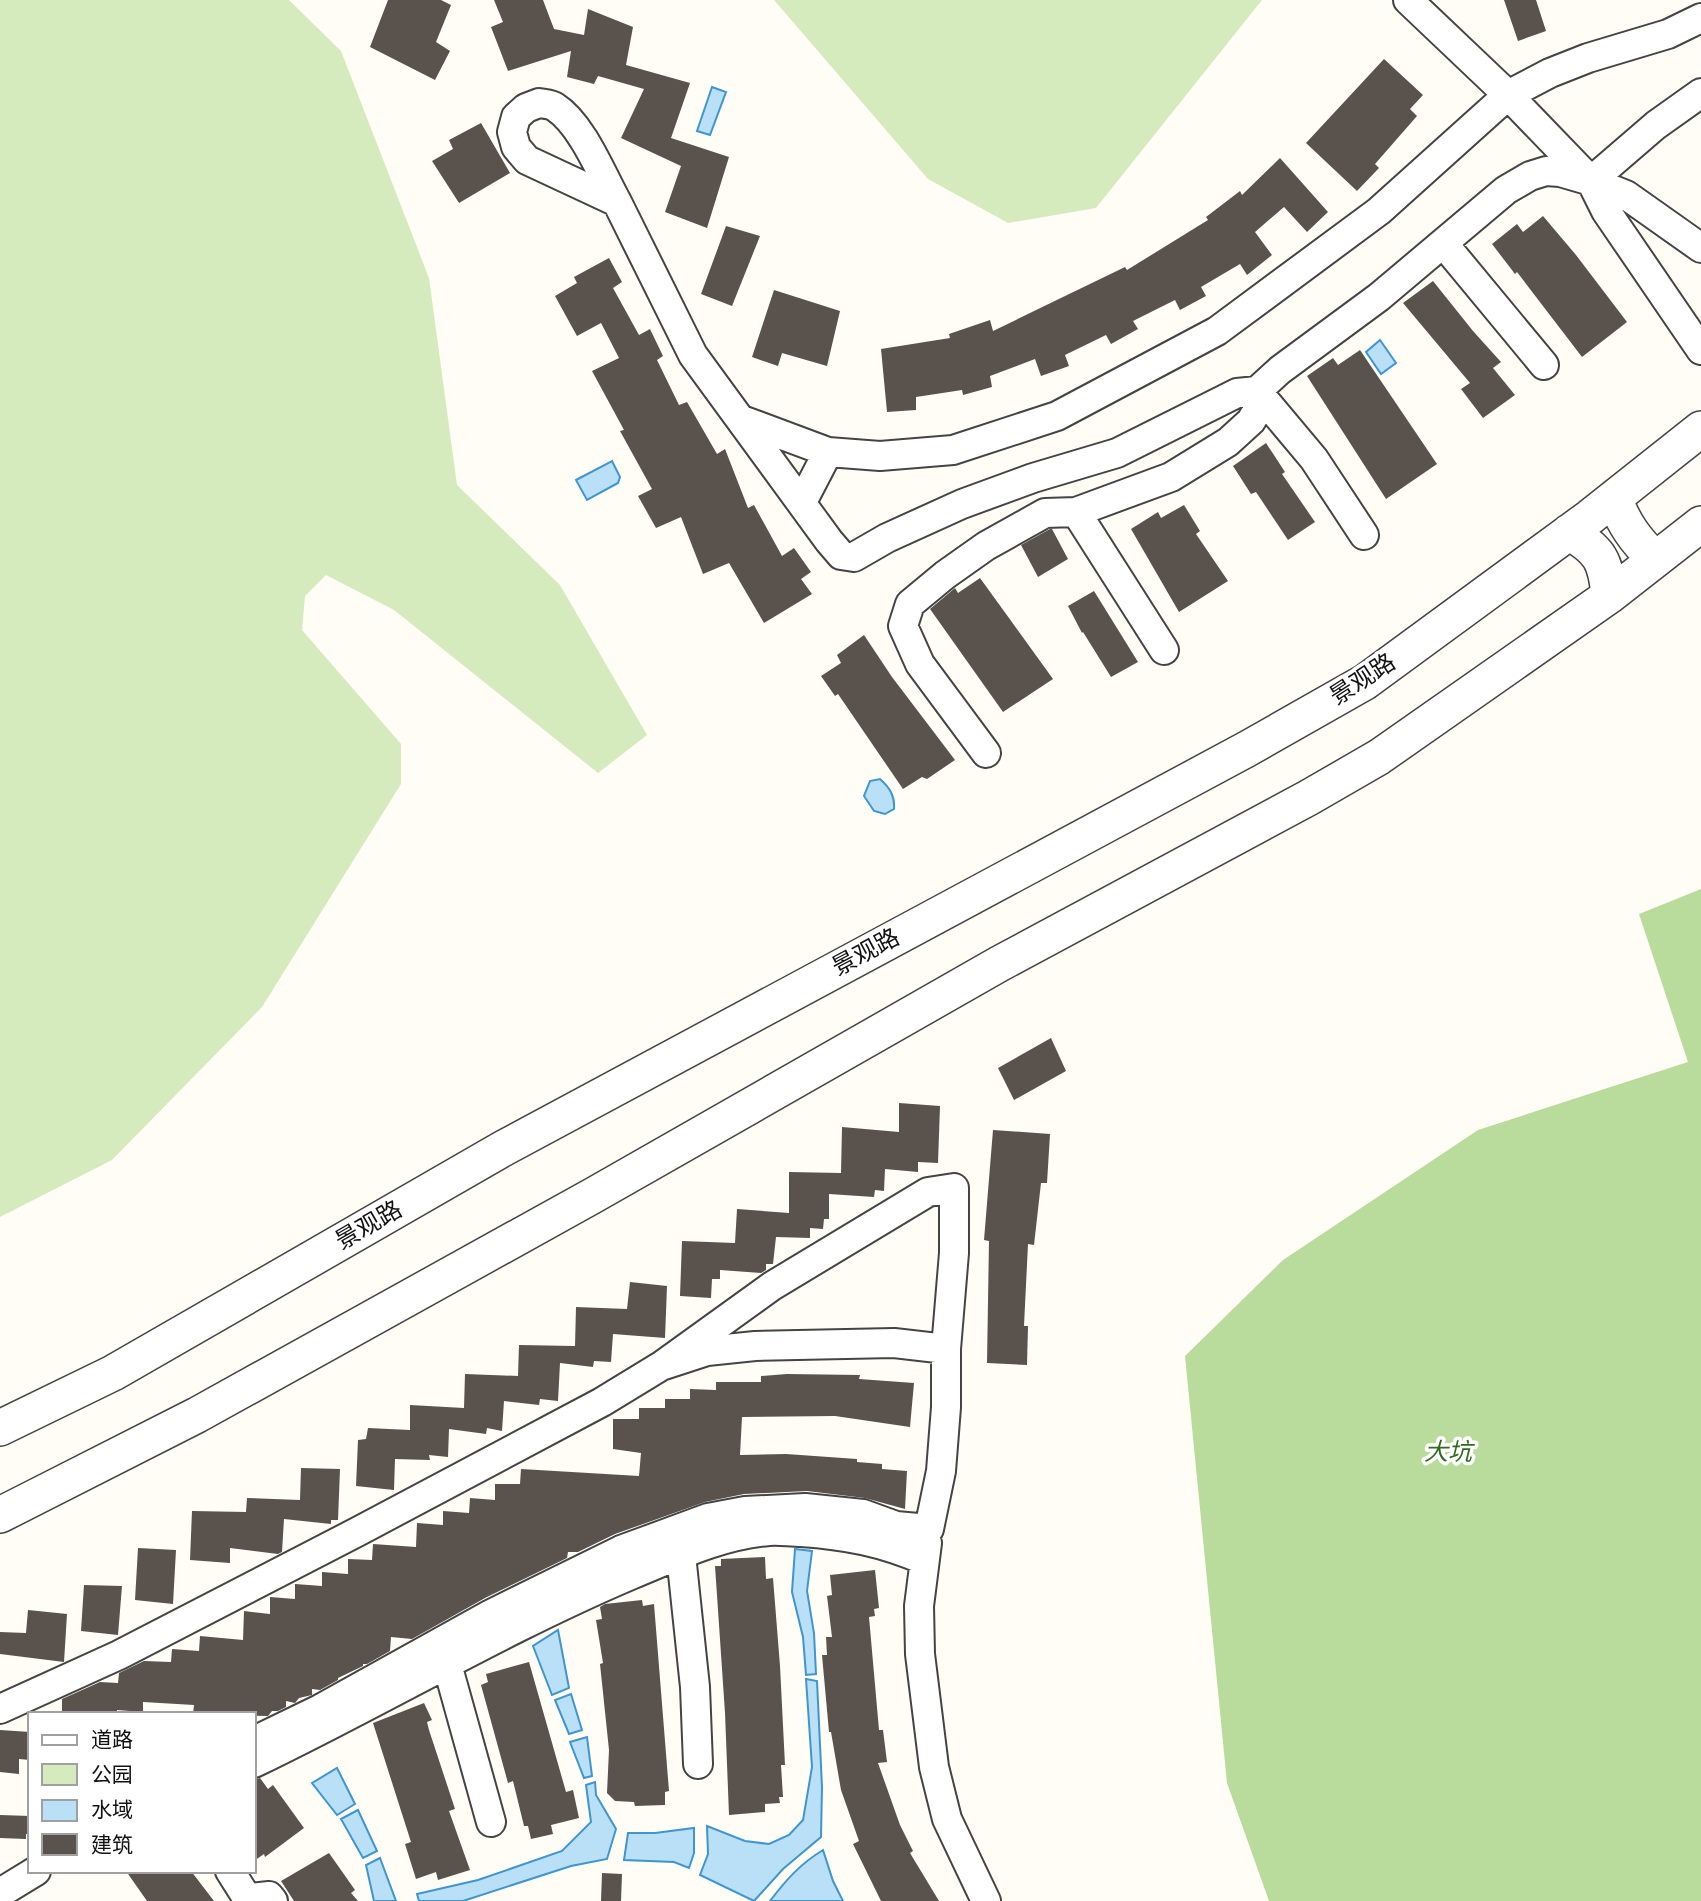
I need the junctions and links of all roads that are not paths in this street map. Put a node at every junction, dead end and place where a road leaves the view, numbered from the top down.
1 (1408, 0) edge
2 (1701, 18) edge
3 (1508, 95) junction
4 (1696, 104) edge
5 (1591, 181) junction
6 (617, 202) dead end
7 (1443, 243) junction
8 (1701, 248) edge
9 (1701, 350) edge
10 (1544, 365) dead end
11 (1257, 391) junction
12 (742, 420) junction
13 (1701, 429) edge
14 (828, 452) junction
15 (1614, 498) junction
16 (802, 502) junction
17 (1076, 512) junction
18 (1701, 524) edge
19 (1569, 532) junction
20 (1364, 535) dead end
21 (1655, 559) junction
22 (1609, 596) junction
23 (1164, 650) dead end
24 (986, 753) dead end
25 (946, 1349) junction
26 (662, 1366) junction
27 (0, 1428) edge
28 (0, 1516) edge
29 (929, 1530) junction
30 (678, 1543) junction
31 (924, 1560) junction
32 (441, 1655) junction
33 (0, 1709) edge
34 (256, 1740) edge
35 (256, 1762) edge
36 (698, 1764) dead end
37 (492, 1822) dead end
38 (28, 1855) edge
39 (0, 1871) edge
40 (33, 1873) edge
41 (232, 1873) edge
42 (0, 1893) edge
43 (257, 1900) edge
44 (986, 1901) edge

1 - 3 street
2 - 3 street
3 - 5 street
3 - 14 street
4 - 5 street
5 - 7 street
5 - 8 street
5 - 9 street
6 - 12 street
7 - 10 street
7 - 11 street
11 - 16 street
11 - 17 street
11 - 20 street
12 - 14 street
12 - 16 street
13 - 15 street, 景观路
14 - 16 street
15 - 19 street, 景观路
15 - 21 street
17 - 23 street
17 - 24 street
18 - 21 street
19 - 22 street
19 - 27 street, 景观路
21 - 22 street
22 - 28 street
25 - 26 street
25 - 26 street
25 - 29 street
26 - 33 street
29 - 30 street
29 - 31 street
30 - 31 street
30 - 32 street
30 - 36 street
31 - 44 street
32 - 34 street
32 - 35 street
32 - 37 street
38 - 39 street
40 - 42 street
41 - 43 street

